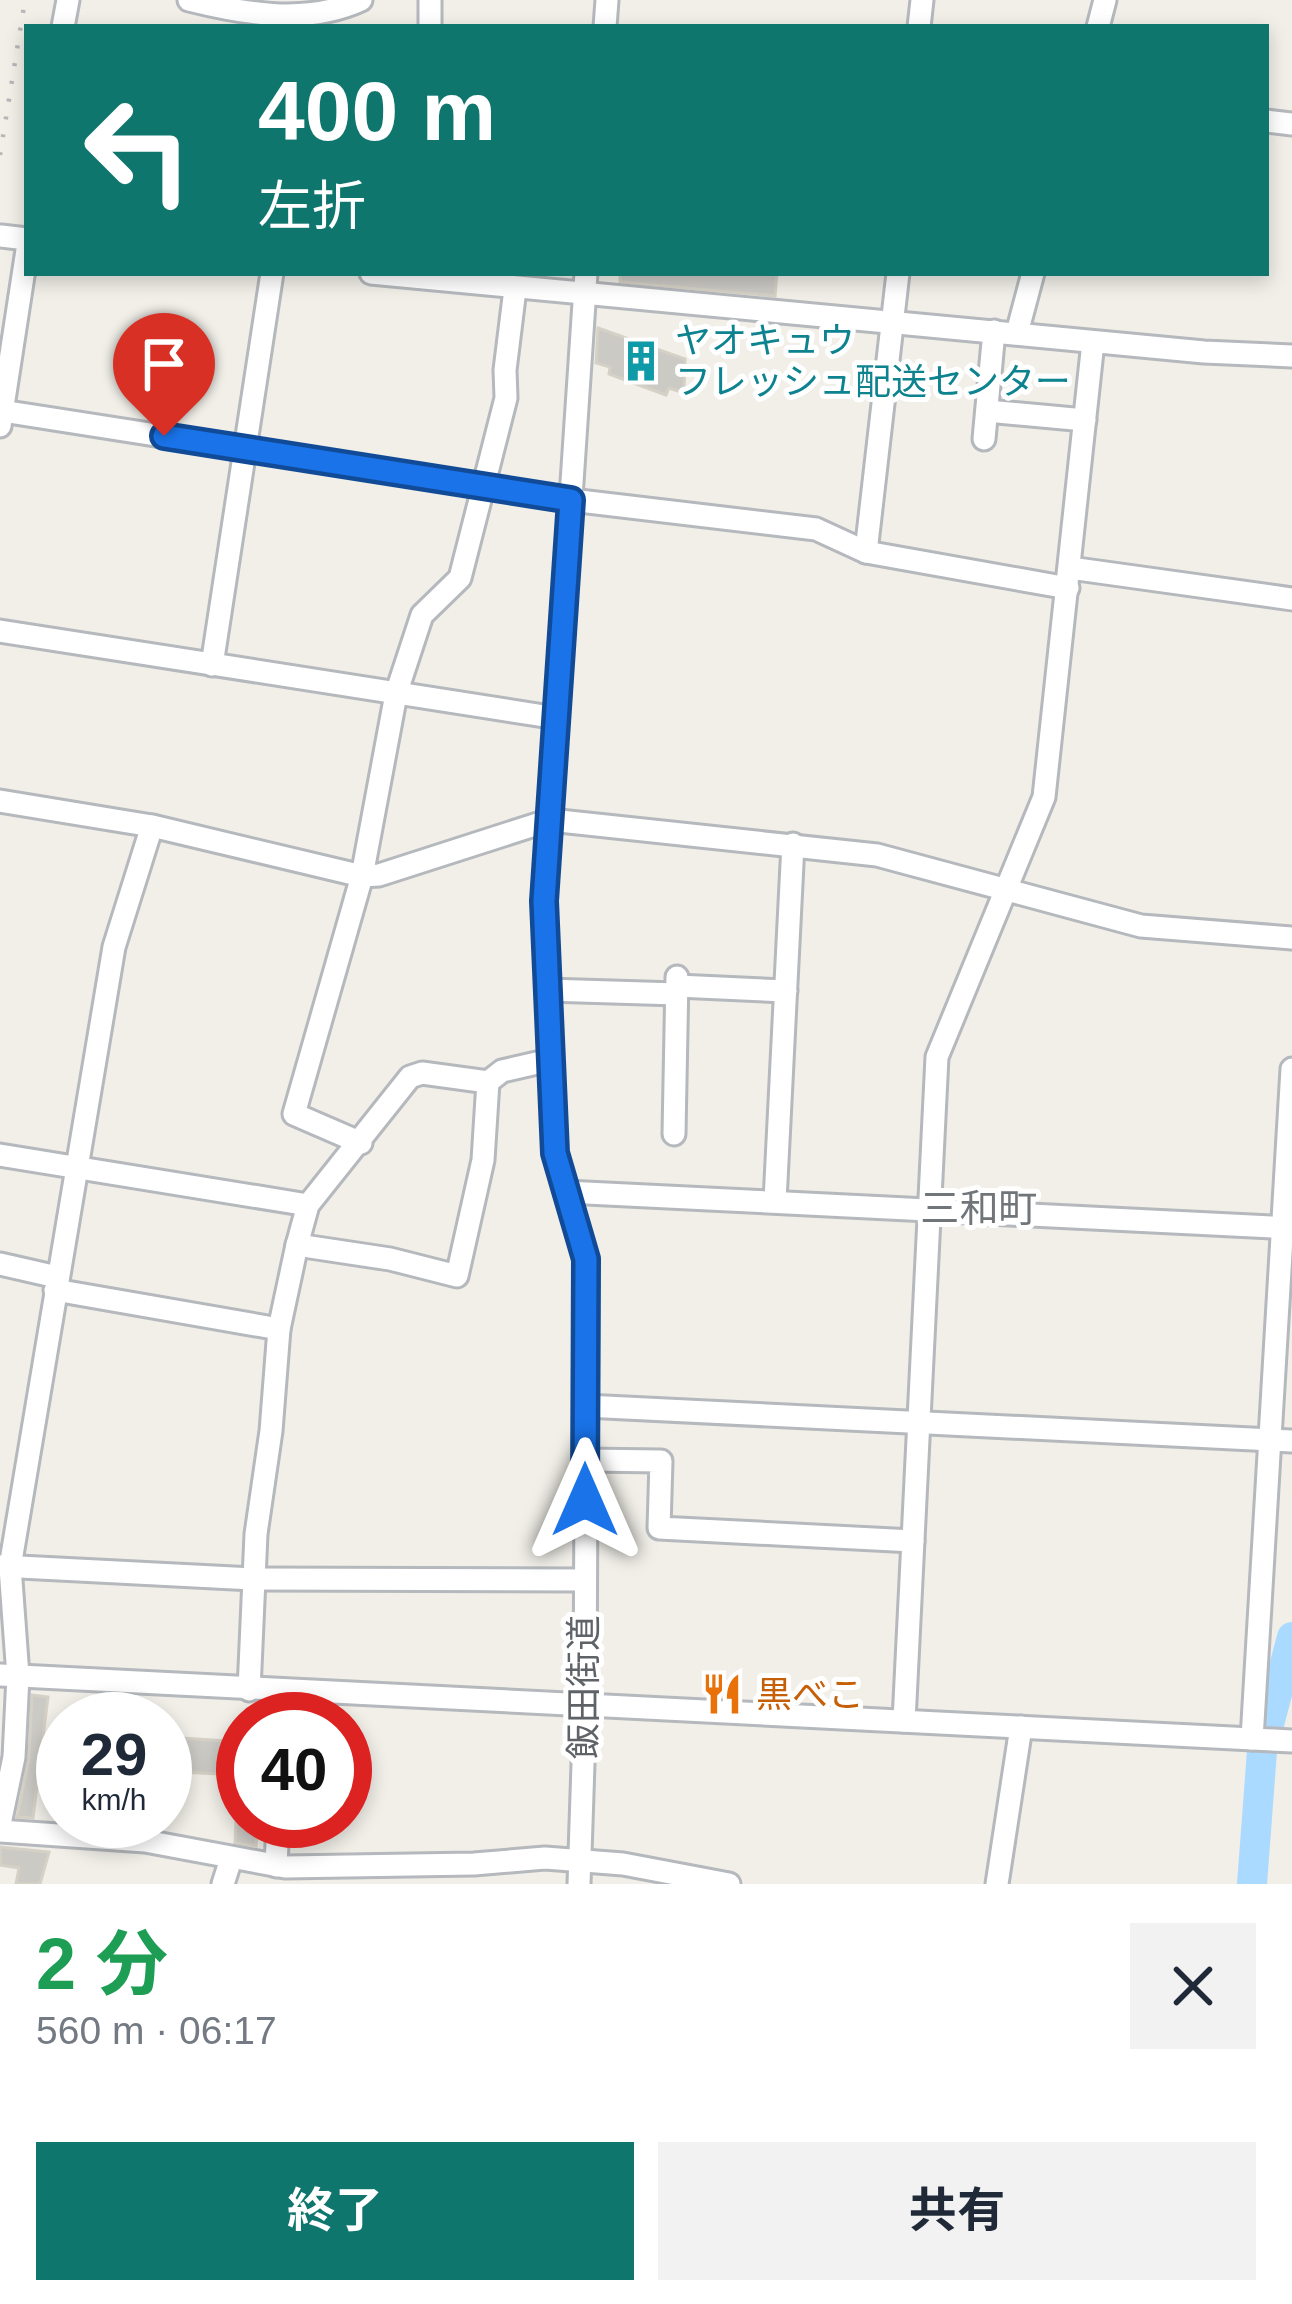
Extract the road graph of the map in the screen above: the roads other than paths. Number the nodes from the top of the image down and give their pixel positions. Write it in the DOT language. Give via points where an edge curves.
graph roads {
  1 [pos="189,0"];
  2 [pos="361,0"];
  3 [pos="317,22"];
  4 [pos="24,269"];
  5 [pos="272,276"];
  6 [pos="430,276"];
  7 [pos="898,276"];
  8 [pos="1032,276"];
  9 [pos="585,283"];
  10 [pos="515,289"];
  11 [pos="894,322"];
  12 [pos="994,331"];
  13 [pos="1017,333"];
  14 [pos="1093,342"];
  15 [pos="1292,356"];
  16 [pos="987,411"];
  17 [pos="1,418"];
  18 [pos="1085,420"];
  19 [pos="984,439"];
  20 [pos="245,448"];
  21 [pos="482,486"];
  22 [pos="571,500"];
  23 [pos="866,552"];
  24 [pos="1069,578"];
  25 [pos="1292,599"];
  26 [pos="0,631"];
  27 [pos="212,665"];
  28 [pos="396,694"];
  29 [pos="556,718"];
  30 [pos="0,801"];
  31 [pos="550,820"];
  32 [pos="152,826"];
  33 [pos="793,844"];
  34 [pos="362,876"];
  35 [pos="1009,890"];
  36 [pos="1292,938"];
  37 [pos="677,986"];
  38 [pos="548,990"];
  39 [pos="786,991"];
  40 [pos="550,1060"];
  41 [pos="1292,1069"];
  42 [pos="488,1082"];
  43 [pos="674,1134"];
  44 [pos="361,1142"];
  45 [pos="0,1155"];
  46 [pos="77,1167"];
  47 [pos="566,1192"];
  48 [pos="775,1201"];
  49 [pos="308,1205"];
  50 [pos="931,1209"];
  51 [pos="1288,1228"];
  52 [pos="297,1245"];
  53 [pos="0,1264"];
  54 [pos="56,1283"];
  55 [pos="279,1329"];
  56 [pos="1285,1342"];
  57 [pos="585,1406"];
  58 [pos="920,1421"];
  59 [pos="1282,1440"];
  60 [pos="585,1460"];
  61 [pos="914,1541"];
  62 [pos="5,1567"];
  63 [pos="253,1580"];
  64 [pos="584,1580"];
  65 [pos="9,1676"];
  66 [pos="249,1690"];
  67 [pos="286,1691"];
  68 [pos="585,1704"];
  69 [pos="904,1720"];
  70 [pos="1021,1727"];
  71 [pos="1252,1739"];
  72 [pos="1292,1741"];
  73 [pos="0,1828"];
  74 [pos="277,1848"];
  75 [pos="231,1859"];
  76 [pos="580,1861"];
  77 [pos="276,1866"];
  78 [pos="473,1874"];
  79 [pos="223,1884"];
  80 [pos="578,1884"];
  81 [pos="729,1884"];
  82 [pos="997,1884"];
  1 -- 3 [label="street"];
  2 -- 3 [label="street"];
  4 -- 17 [label="street"];
  5 -- 20 [label="street"];
  6 -- 10 [label="street"];
  7 -- 11 [label="street"];
  8 -- 13 [label="street"];
  9 -- 10 [label="street"];
  9 -- 11 [label="street"];
  9 -- 22 [label="street, 飯田街道"];
  10 -- 21 [label="street" via="506,398"];
  11 -- 12 [label="street"];
  11 -- 23 [label="street"];
  12 -- 13 [label="street"];
  12 -- 16 [label="street"];
  13 -- 14 [label="street"];
  14 -- 15 [label="street"];
  14 -- 18 [label="street"];
  16 -- 18 [label="street"];
  16 -- 19 [label="street"];
  17 -- 20 [label="street"];
  18 -- 24 [label="street"];
  20 -- 21 [label="street"];
  20 -- 27 [label="street"];
  21 -- 22 [label="street"];
  21 -- 28 [label="street" via="460,578 422,615"];
  22 -- 23 [label="street" via="816,529"];
  22 -- 29 [label="street, 飯田街道"];
  23 -- 24 [label="street"];
  24 -- 25 [label="street"];
  24 -- 35 [label="street" via="1045,797"];
  26 -- 27 [label="street"];
  27 -- 28 [label="street"];
  28 -- 29 [label="street"];
  28 -- 34 [label="street"];
  29 -- 31 [label="street, 飯田街道"];
  30 -- 32 [label="street"];
  31 -- 33 [label="street"];
  31 -- 34 [label="street"];
  31 -- 38 [label="street, 飯田街道"];
  32 -- 34 [label="street"];
  32 -- 46 [label="street" via="114,947"];
  33 -- 35 [label="street" via="877,855"];
  33 -- 39 [label="street"];
  34 -- 44 [label="street" via="294,1114"];
  35 -- 36 [label="street" via="1141,926"];
  35 -- 50 [label="street" via="937,1057"];
  37 -- 38 [label="street"];
  37 -- 39 [label="street"];
  37 -- 43 [label="street"];
  38 -- 40 [label="street, 飯田街道"];
  39 -- 48 [label="street"];
  40 -- 42 [label="street"];
  40 -- 47 [label="street, 飯田街道" via="555,1153"];
  41 -- 51 [label="street"];
  42 -- 44 [label="street" via="410,1077"];
  42 -- 52 [label="street" via="483,1160 457,1276"];
  44 -- 49 [label="street"];
  45 -- 46 [label="street"];
  46 -- 49 [label="street"];
  46 -- 54 [label="street"];
  47 -- 48 [label="street"];
  47 -- 57 [label="street, 飯田街道" via="586,1259"];
  48 -- 50 [label="street"];
  49 -- 52 [label="street"];
  50 -- 51 [label="street"];
  50 -- 58 [label="street"];
  51 -- 56 [label="street"];
  52 -- 55 [label="street"];
  53 -- 54 [label="street"];
  54 -- 55 [label="street"];
  54 -- 62 [label="street"];
  55 -- 63 [label="street"];
  56 -- 59 [label="street"];
  57 -- 58 [label="street"];
  57 -- 60 [label="street, 飯田街道"];
  58 -- 59 [label="street"];
  58 -- 61 [label="street"];
  59 -- 71 [label="street"];
  60 -- 61 [label="street" via="661,1461 658,1528"];
  60 -- 64 [label="street, 飯田街道"];
  61 -- 69 [label="street"];
  62 -- 63 [label="street"];
  62 -- 65 [label="street"];
  63 -- 64 [label="street"];
  63 -- 66 [label="street"];
  64 -- 68 [label="street, 飯田街道"];
  65 -- 66 [label="street"];
  65 -- 73 [label="street" via="14,1757"];
  66 -- 67 [label="street"];
  67 -- 68 [label="street"];
  68 -- 69 [label="street"];
  68 -- 76 [label="street, 飯田街道"];
  69 -- 70 [label="street"];
  70 -- 71 [label="street"];
  70 -- 82 [label="street"];
  71 -- 72 [label="street"];
  73 -- 75 [label="street" via="145,1841"];
  74 -- 77 [label="street"];
  75 -- 77 [label="street"];
  75 -- 79 [label="street"];
  76 -- 78 [label="street" via="544,1858"];
  76 -- 80 [label="street, 飯田街道"];
  76 -- 81 [label="street"];
  77 -- 78 [label="street"];
}
